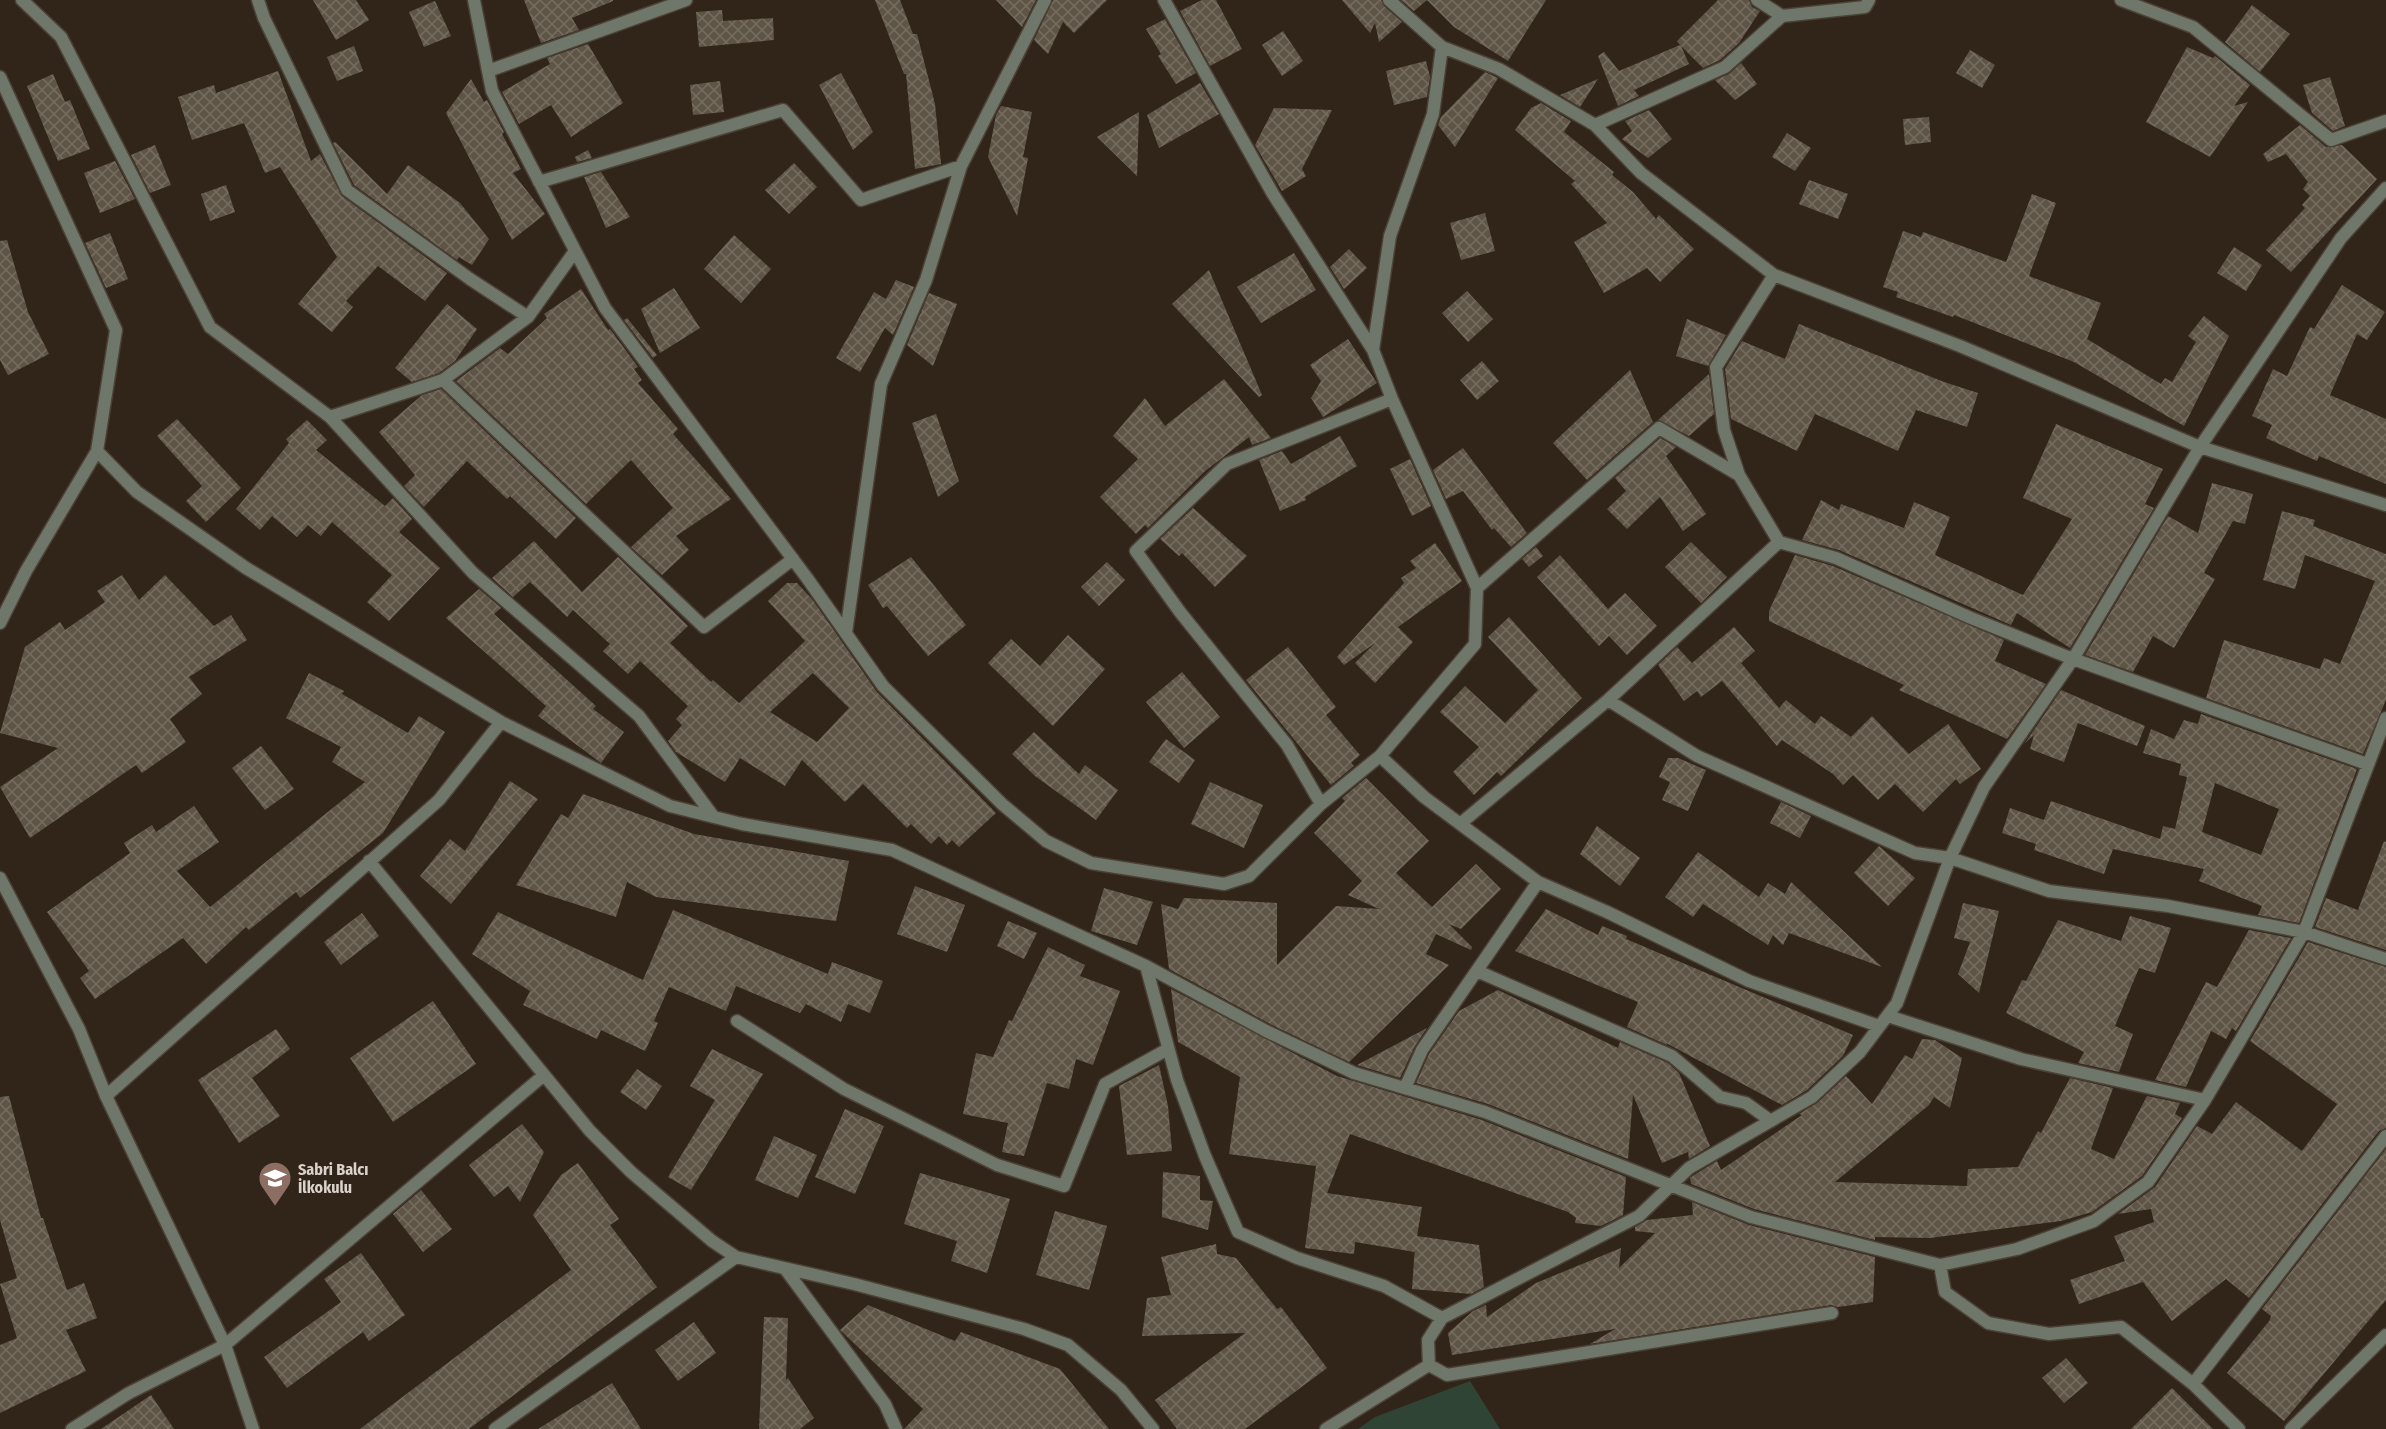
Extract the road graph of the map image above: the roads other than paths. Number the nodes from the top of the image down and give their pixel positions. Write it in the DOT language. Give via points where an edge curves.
graph roads {
  1 [pos="22,0"];
  2 [pos="258,0"];
  3 [pos="474,0"];
  4 [pos="686,0"];
  5 [pos="1045,0"];
  6 [pos="1164,0"];
  7 [pos="1389,0"];
  8 [pos="1757,0"];
  9 [pos="1869,0"];
  10 [pos="2121,0"];
  11 [pos="1782,16"];
  12 [pos="1442,47"];
  13 [pos="489,71"];
  14 [pos="0,77"];
  15 [pos="2386,121"];
  16 [pos="1595,125"];
  17 [pos="961,166"];
  18 [pos="538,182"];
  19 [pos="2386,188"];
  20 [pos="575,251"];
  21 [pos="1774,275"];
  22 [pos="528,317"];
  23 [pos="1373,350"];
  24 [pos="443,380"];
  25 [pos="1392,399"];
  26 [pos="330,417"];
  27 [pos="2200,447"];
  28 [pos="98,451"];
  29 [pos="1739,475"];
  30 [pos="2386,505"];
  31 [pos="1779,542"];
  32 [pos="793,559"];
  33 [pos="1477,588"];
  34 [pos="0,623"];
  35 [pos="846,633"];
  36 [pos="2073,659"];
  37 [pos="1608,700"];
  38 [pos="2386,718"];
  39 [pos="501,722"];
  40 [pos="1380,756"];
  41 [pos="2367,764"];
  42 [pos="1321,804"];
  43 [pos="713,816"];
  44 [pos="1460,824"];
  45 [pos="1950,858"];
  46 [pos="369,861"];
  47 [pos="0,878"];
  48 [pos="1538,882"];
  49 [pos="2304,932"];
  50 [pos="2386,959"];
  51 [pos="1146,966"];
  52 [pos="1477,971"];
  53 [pos="1888,1016"];
  54 [pos="737,1021"];
  55 [pos="1879,1026"];
  56 [pos="1168,1049"];
  57 [pos="544,1075"];
  58 [pos="1405,1088"];
  59 [pos="106,1096"];
  60 [pos="2205,1100"];
  61 [pos="1771,1121"];
  62 [pos="2386,1136"];
  63 [pos="1672,1184"];
  64 [pos="736,1257"];
  65 [pos="1940,1265"];
  66 [pos="786,1269"];
  67 [pos="1832,1313"];
  68 [pos="1442,1318"];
  69 [pos="2386,1335"];
  70 [pos="225,1345"];
  71 [pos="1429,1365"];
  72 [pos="2193,1384"];
  73 [pos="72,1429"];
  74 [pos="254,1429"];
  75 [pos="495,1429"];
  76 [pos="896,1429"];
  77 [pos="1153,1429"];
  78 [pos="1326,1429"];
  79 [pos="2239,1429"];
  80 [pos="2291,1429"];
  1 -- 26 [label="street" via="61,36 210,327"];
  2 -- 22 [label="street" via="347,190"];
  3 -- 13 [label="street"];
  4 -- 13 [label="street"];
  5 -- 17 [label="street"];
  6 -- 23 [label="street" via="1273,194"];
  7 -- 12 [label="street"];
  8 -- 11 [label="street"];
  9 -- 11 [label="street" via="1865,8"];
  10 -- 15 [label="street" via="2193,27 2331,140"];
  11 -- 16 [label="street" via="1725,67"];
  12 -- 16 [label="street" via="1499,69"];
  12 -- 23 [label="street" via="1433,114 1390,236"];
  13 -- 18 [label="street" via="492,90"];
  14 -- 28 [label="street" via="116,330"];
  16 -- 21 [label="street" via="1641,173"];
  17 -- 18 [label="street" via="861,200 783,110"];
  17 -- 35 [label="street" via="926,280 881,384"];
  18 -- 20 [label="street"];
  19 -- 27 [label="street" via="2341,238"];
  20 -- 22 [label="street"];
  20 -- 32 [label="street" via="605,308"];
  21 -- 27 [label="street" via="1960,346"];
  21 -- 29 [label="street" via="1716,367 1724,430"];
  22 -- 24 [label="street"];
  23 -- 25 [label="street"];
  24 -- 26 [label="street"];
  24 -- 32 [label="street" via="704,627"];
  25 -- 33 [label="street"];
  25 -- 42 [label="street" via="1227,464 1136,551 1287,745"];
  26 -- 43 [label="street" via="473,573 639,716"];
  27 -- 30 [label="street"];
  27 -- 36 [label="street"];
  28 -- 34 [label="street" via="26,571"];
  28 -- 39 [label="street" via="136,492 246,568"];
  29 -- 31 [label="street"];
  29 -- 33 [label="street" via="1659,428"];
  31 -- 36 [label="street" via="1836,558"];
  31 -- 37 [label="street"];
  32 -- 35 [label="street"];
  33 -- 40 [label="street" via="1475,644"];
  35 -- 42 [label="street" via="883,686 1002,804 1046,841 1090,863 1224,884 1249,876"];
  36 -- 41 [label="street"];
  36 -- 45 [label="street" via="1984,787"];
  37 -- 44 [label="street"];
  37 -- 45 [label="street" via="1697,756 1916,853"];
  38 -- 41 [label="street"];
  39 -- 43 [label="street" via="670,806"];
  39 -- 46 [label="street" via="439,800"];
  40 -- 42 [label="street"];
  40 -- 44 [label="street"];
  41 -- 49 [label="street"];
  43 -- 51 [label="street" via="892,850"];
  44 -- 48 [label="street"];
  45 -- 49 [label="street" via="2049,891 2169,906"];
  45 -- 53 [label="street" via="1897,1003"];
  46 -- 57 [label="street"];
  46 -- 59 [label="street"];
  47 -- 59 [label="street" via="79,1029"];
  48 -- 52 [label="street"];
  48 -- 55 [label="street" via="1749,981"];
  49 -- 50 [label="street"];
  49 -- 60 [label="street"];
  51 -- 56 [label="street"];
  51 -- 58 [label="street" via="1354,1073"];
  52 -- 58 [label="street" via="1422,1050"];
  52 -- 61 [label="street" via="1672,1056 1720,1097 1746,1103"];
  53 -- 55 [label="street"];
  53 -- 60 [label="street" via="2021,1059"];
  54 -- 56 [label="street" via="844,1089 997,1165 1064,1186 1105,1084"];
  55 -- 61 [label="street" via="1860,1052 1812,1097"];
  56 -- 68 [label="street" via="1205,1156 1238,1232 1297,1258 1384,1286"];
  57 -- 64 [label="street" via="590,1131 631,1172"];
  57 -- 70 [label="street"];
  58 -- 63 [label="street" via="1485,1112"];
  59 -- 70 [label="street"];
  60 -- 65 [label="street" via="2148,1182 2094,1221 2017,1249"];
  61 -- 63 [label="street" via="1689,1168"];
  62 -- 72 [label="street"];
  63 -- 65 [label="street" via="1751,1217"];
  63 -- 68 [label="street" via="1639,1216"];
  64 -- 66 [label="street"];
  64 -- 75 [label="street"];
  65 -- 72 [label="street" via="1945,1292 1988,1323 2049,1334 2121,1327"];
  66 -- 76 [label="street" via="885,1404"];
  66 -- 77 [label="street" via="1024,1329 1068,1345 1121,1390"];
  67 -- 71 [label="street" via="1447,1375"];
  68 -- 71 [label="street" via="1428,1340"];
  69 -- 80 [label="street"];
  70 -- 73 [label="street" via="129,1393"];
  70 -- 74 [label="street"];
  71 -- 78 [label="street"];
  72 -- 79 [label="street"];
}
